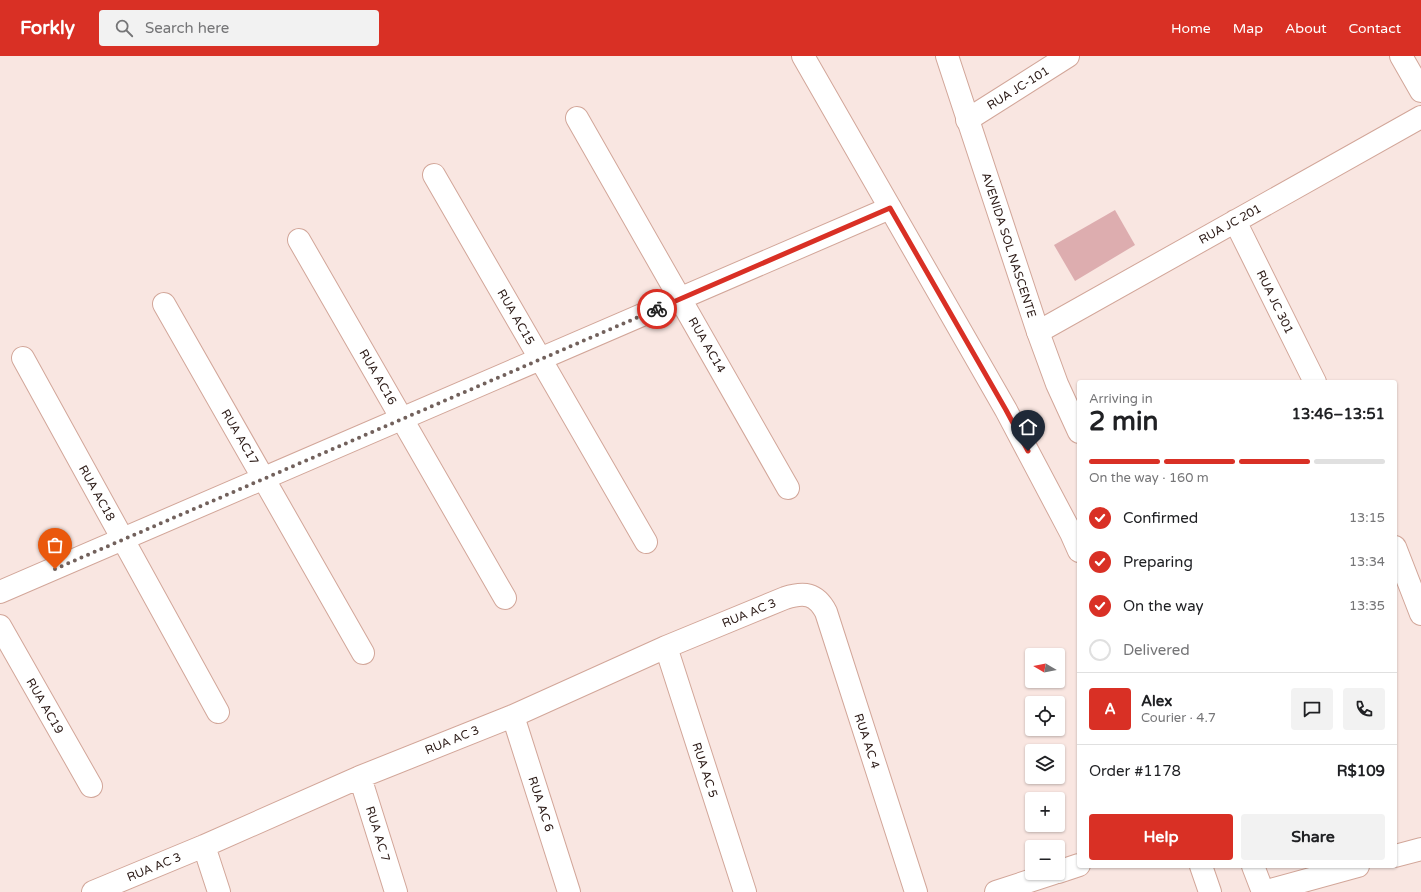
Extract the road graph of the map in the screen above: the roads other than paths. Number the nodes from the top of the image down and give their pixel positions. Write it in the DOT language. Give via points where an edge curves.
graph roads {
  1 [pos="803,56"];
  2 [pos="947,56"];
  3 [pos="1068,56"];
  4 [pos="1401,56"];
  5 [pos="1421,90"];
  6 [pos="1421,117"];
  7 [pos="578,118"];
  8 [pos="967,120"];
  9 [pos="434,175"];
  10 [pos="890,208"];
  11 [pos="1235,221"];
  12 [pos="299,240"];
  13 [pos="680,299"];
  14 [pos="164,304"];
  15 [pos="1038,332"];
  16 [pos="23,358"];
  17 [pos="540,359"];
  18 [pos="1314,380"];
  19 [pos="402,419"];
  20 [pos="1077,428"];
  21 [pos="264,479"];
  22 [pos="788,488"];
  23 [pos="123,539"];
  24 [pos="646,542"];
  25 [pos="1077,546"];
  26 [pos="1397,552"];
  27 [pos="0,592"];
  28 [pos="811,596"];
  29 [pos="505,598"];
  30 [pos="1421,614"];
  31 [pos="0,626"];
  32 [pos="666,647"];
  33 [pos="363,653"];
  34 [pos="218,712"];
  35 [pos="513,716"];
  36 [pos="360,777"];
  37 [pos="91,786"];
  38 [pos="204,846"];
  39 [pos="1421,849"];
  40 [pos="1397,855"];
  41 [pos="1077,866"];
  42 [pos="1202,868"];
  43 [pos="1254,868"];
  44 [pos="1351,868"];
  45 [pos="1065,870"];
  46 [pos="1033,880"];
  47 [pos="93,892"];
  48 [pos="219,892"];
  49 [pos="396,892"];
  50 [pos="570,892"];
  51 [pos="745,892"];
  52 [pos="916,892"];
  53 [pos="996,892"];
  54 [pos="1210,892"];
  55 [pos="1263,892"];
  1 -- 10 [label="street"];
  2 -- 8 [label="street, AVENIDA SOL NASCENTE"];
  3 -- 8 [label="street, RUA JC-101"];
  4 -- 5 [label="street"];
  6 -- 11 [label="street, RUA JC 201"];
  7 -- 13 [label="street, RUA AC14"];
  8 -- 15 [label="street, AVENIDA SOL NASCENTE"];
  9 -- 17 [label="street, RUA AC15"];
  10 -- 13 [label="street"];
  10 -- 25 [label="street" via="1006,410"];
  11 -- 15 [label="street, RUA JC 201"];
  11 -- 18 [label="street, RUA JC 301"];
  12 -- 19 [label="street, RUA AC16"];
  13 -- 17 [label="street"];
  13 -- 22 [label="street, RUA AC14"];
  14 -- 21 [label="street, RUA AC17"];
  15 -- 20 [label="street, AVENIDA SOL NASCENTE" via="1057,384"];
  16 -- 23 [label="street, RUA AC18"];
  17 -- 19 [label="street"];
  17 -- 24 [label="street, RUA AC15"];
  19 -- 21 [label="street"];
  19 -- 29 [label="street, RUA AC16"];
  21 -- 23 [label="street"];
  21 -- 33 [label="street, RUA AC17"];
  23 -- 27 [label="street"];
  23 -- 34 [label="street, RUA AC18"];
  26 -- 30 [label="street"];
  28 -- 32 [label="street, RUA AC 3" via="798,594 785,598"];
  28 -- 52 [label="street, RUA AC 4" via="821,602 826,612"];
  31 -- 37 [label="street, RUA AC19"];
  32 -- 35 [label="street, RUA AC 3"];
  32 -- 51 [label="street, RUA AC 5"];
  35 -- 36 [label="street, RUA AC 3"];
  35 -- 50 [label="street, RUA AC 6"];
  36 -- 38 [label="street, RUA AC 3"];
  36 -- 49 [label="street, RUA AC 7"];
  38 -- 47 [label="street, RUA AC 3"];
  38 -- 48 [label="street"];
  39 -- 40 [label="street"];
  41 -- 45 [label="street"];
  42 -- 54 [label="street"];
  43 -- 55 [label="street"];
  44 -- 55 [label="street"];
  46 -- 53 [label="street"];
}
